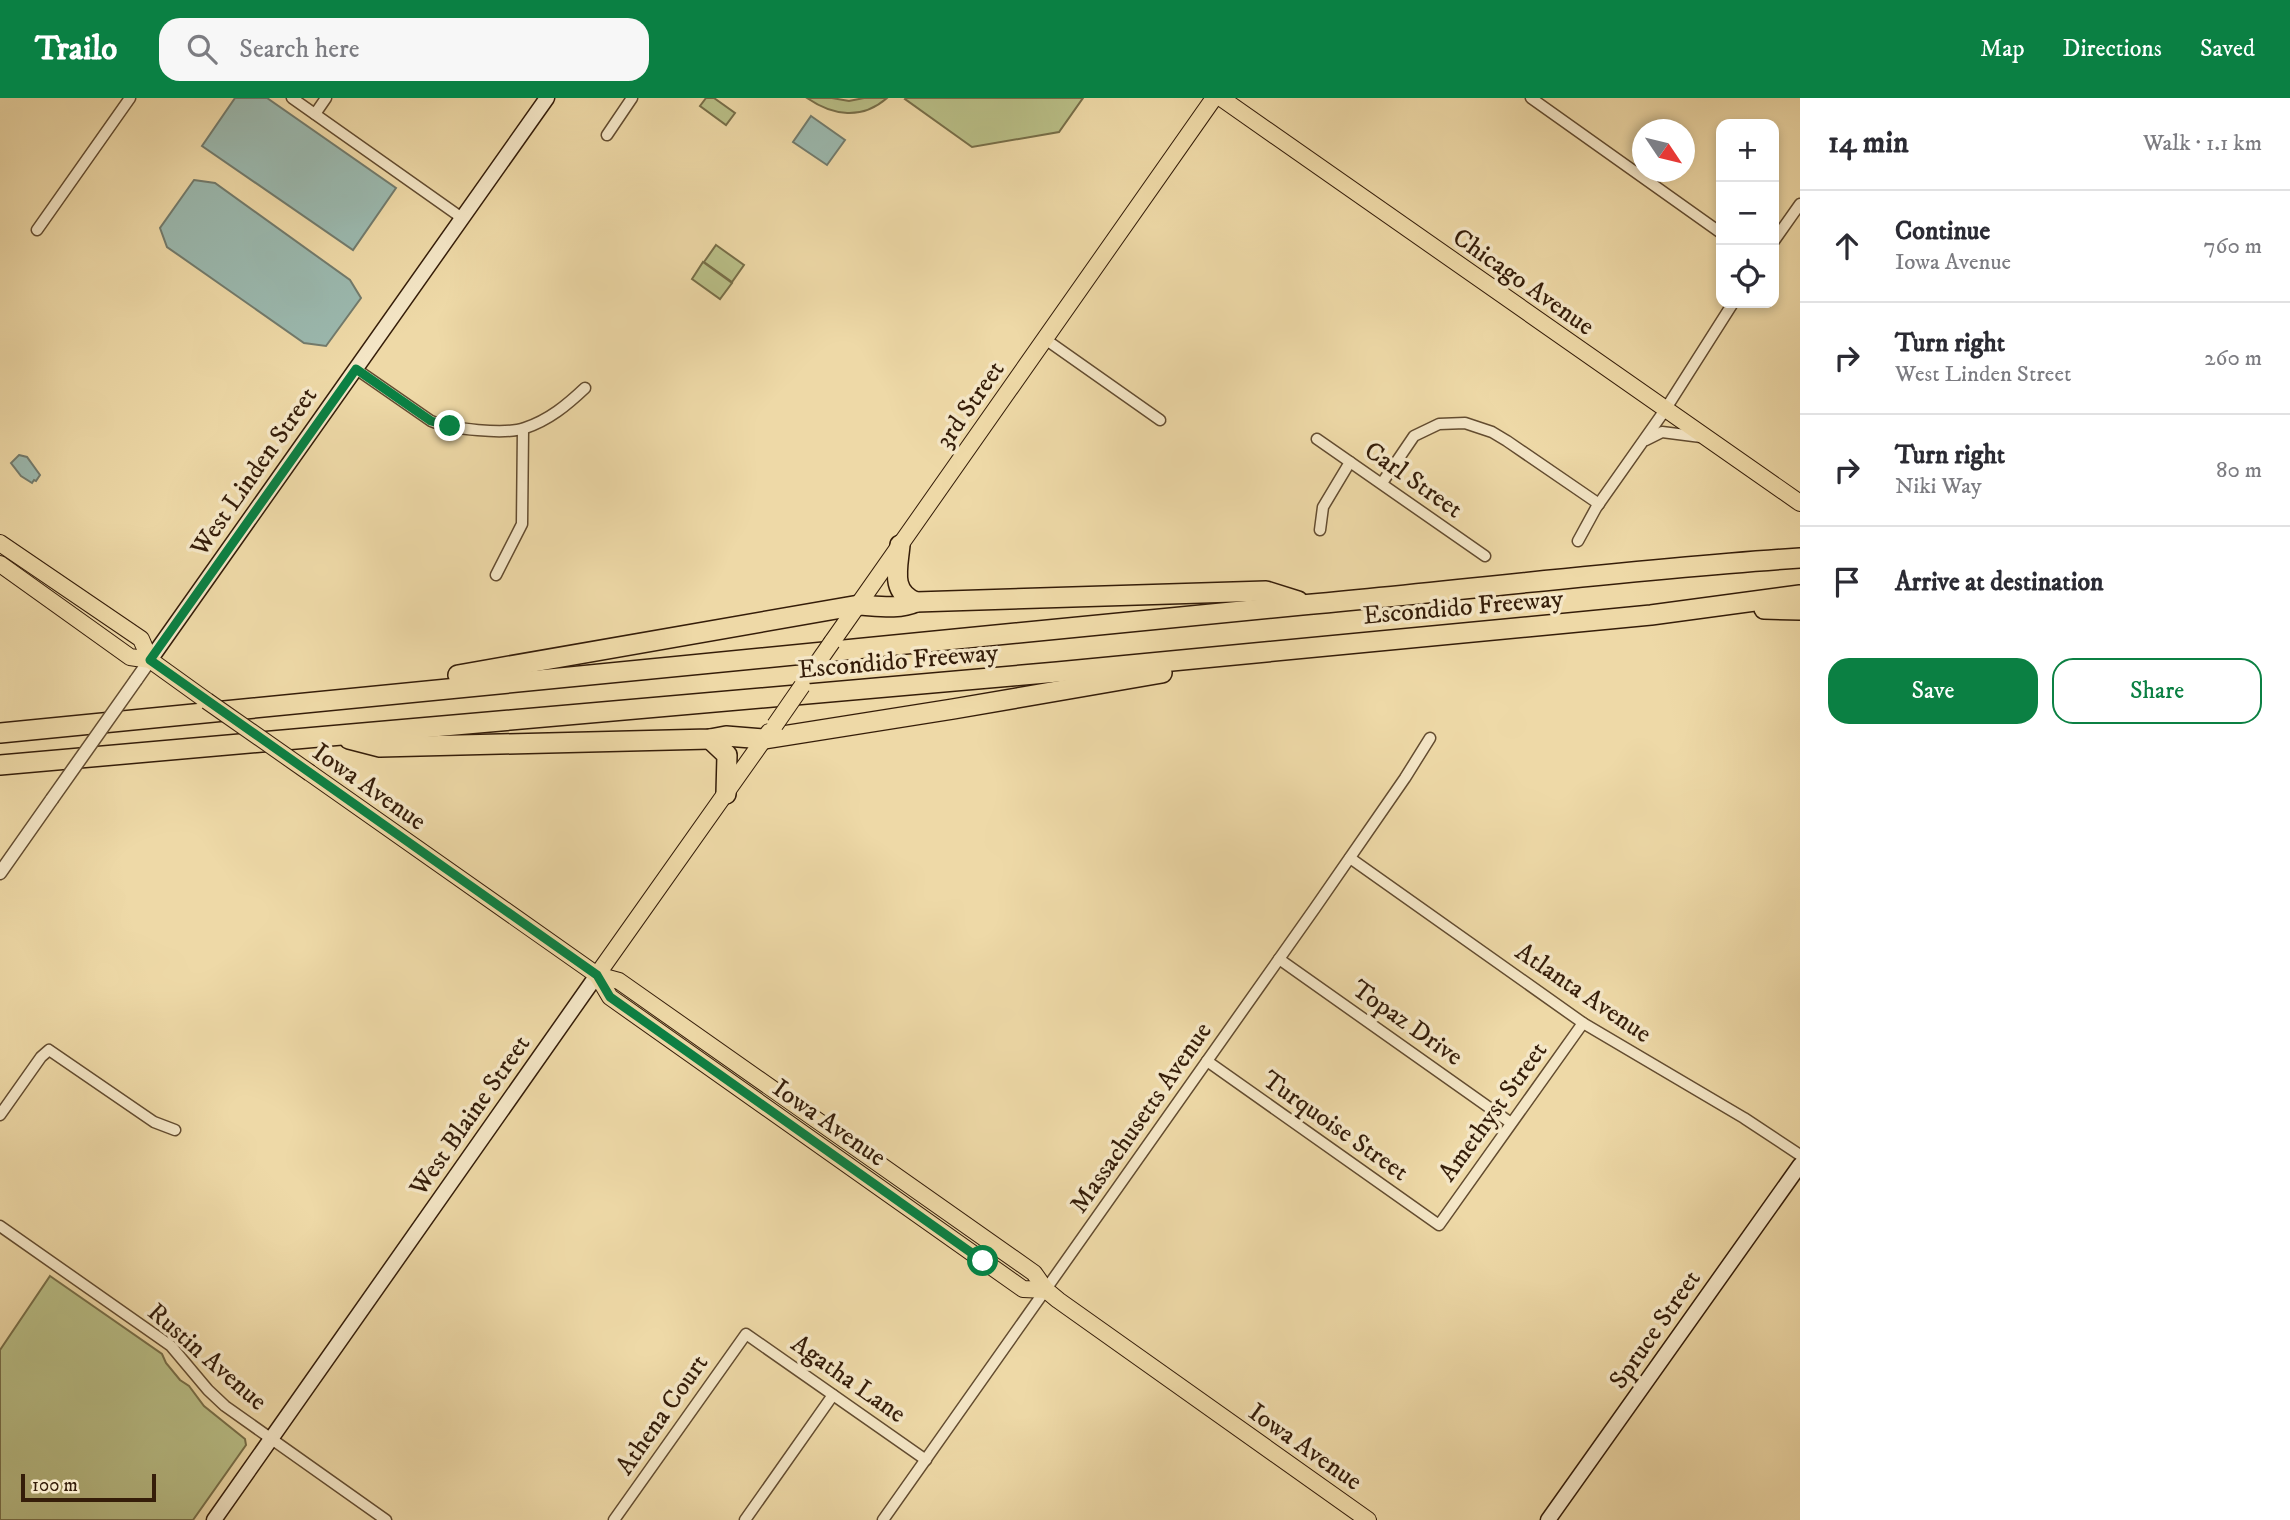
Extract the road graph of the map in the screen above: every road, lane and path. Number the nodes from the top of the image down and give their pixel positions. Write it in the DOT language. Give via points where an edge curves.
graph roads {
  1 [pos="130,98"];
  2 [pos="292,98"];
  3 [pos="326,98"];
  4 [pos="547,98"];
  5 [pos="632,98"];
  6 [pos="1214,98"];
  7 [pos="1221,98"];
  8 [pos="1531,98"];
  9 [pos="315,114"];
  10 [pos="607,135"];
  11 [pos="1800,204"];
  12 [pos="462,218"];
  13 [pos="1716,229"];
  14 [pos="37,230"];
  15 [pos="1779,234"];
  16 [pos="1730,308"];
  17 [pos="1045,339"];
  18 [pos="356,369"];
  19 [pos="585,388"];
  20 [pos="1665,410"];
  21 [pos="1160,419"];
  22 [pos="523,429"];
  23 [pos="1706,438"];
  24 [pos="1317,439"];
  25 [pos="1643,441"];
  26 [pos="1350,462"];
  27 [pos="1382,483"];
  28 [pos="1800,503"];
  29 [pos="1599,504"];
  30 [pos="1320,530"];
  31 [pos="1578,541"];
  32 [pos="0,543"];
  33 [pos="900,545"];
  34 [pos="1800,546"];
  35 [pos="1485,556"];
  36 [pos="1800,558"];
  37 [pos="0,564"];
  38 [pos="1704,565"];
  39 [pos="496,575"];
  40 [pos="1800,595"];
  41 [pos="916,602"];
  42 [pos="1309,605"];
  43 [pos="1707,607"];
  44 [pos="855,611"];
  45 [pos="1800,611"];
  46 [pos="1318,646"];
  47 [pos="150,660"];
  48 [pos="332,699"];
  49 [pos="770,732"];
  50 [pos="0,733"];
  51 [pos="331,735"];
  52 [pos="1430,738"];
  53 [pos="710,739"];
  54 [pos="0,765"];
  55 [pos="726,793"];
  56 [pos="1350,858"];
  57 [pos="0,873"];
  58 [pos="1279,959"];
  59 [pos="597,975"];
  60 [pos="1583,1023"];
  61 [pos="1206,1061"];
  62 [pos="0,1115"];
  63 [pos="1511,1123"];
  64 [pos="175,1129"];
  65 [pos="1800,1155"];
  66 [pos="1800,1166"];
  67 [pos="0,1226"];
  68 [pos="1439,1226"];
  69 [pos="1046,1290"];
  70 [pos="746,1334"];
  71 [pos="833,1395"];
  72 [pos="271,1439"];
  73 [pos="926,1460"];
  74 [pos="214,1520"];
  75 [pos="386,1520"];
  76 [pos="614,1520"];
  77 [pos="745,1520"];
  78 [pos="883,1520"];
  79 [pos="1368,1520"];
  80 [pos="1548,1520"];
  1 -- 14 [label="street"];
  2 -- 9 [label="street"];
  3 -- 9 [label="street"];
  4 -- 12 [label="main road, West Linden Street"];
  5 -- 10 [label="street"];
  6 -- 17 [label="main road, 3rd Street"];
  7 -- 20 [label="main road, Chicago Avenue"];
  8 -- 13 [label="street"];
  9 -- 12 [label="street"];
  11 -- 15 [label="street"];
  12 -- 18 [label="main road, West Linden Street"];
  16 -- 20 [label="street"];
  17 -- 21 [label="street"];
  17 -- 33 [label="main road, 3rd Street"];
  18 -- 22 [label="street" via="441,425"];
  18 -- 47 [label="main road, West Linden Street"];
  19 -- 22 [label="street" via="564,409"];
  20 -- 23 [label="main road, Chicago Avenue"];
  20 -- 25 [label="street"];
  22 -- 39 [label="street" via="522,524"];
  23 -- 25 [label="street" via="1662,432"];
  23 -- 28 [label="main road, Chicago Avenue"];
  24 -- 26 [label="street, Carl Street"];
  25 -- 29 [label="street"];
  26 -- 27 [label="street, Carl Street"];
  26 -- 30 [label="street" via="1322,507"];
  27 -- 29 [label="street" via="1414,436 1439,424 1465,423 1507,441"];
  27 -- 35 [label="street, Carl Street"];
  29 -- 31 [label="street"];
  32 -- 47 [label="main road, Iowa Avenue" via="141,639"];
  33 -- 41 [label="highway" via="899,586 907,599"];
  33 -- 44 [label="main road, 3rd Street"];
  34 -- 38 [label="highway"];
  36 -- 38 [label="highway"];
  37 -- 47 [label="main road, Iowa Avenue" via="130,657"];
  38 -- 42 [label="highway, Escondido Freeway"];
  40 -- 43 [label="highway, Escondido Freeway"];
  41 -- 42 [label="highway" via="1266,592"];
  41 -- 44 [label="highway"];
  42 -- 48 [label="highway, Escondido Freeway"];
  43 -- 45 [label="highway"];
  43 -- 46 [label="highway, Escondido Freeway"];
  44 -- 48 [label="highway" via="561,656"];
  44 -- 49 [label="main road, 3rd Street, bridge"];
  46 -- 49 [label="highway" via="956,709"];
  46 -- 51 [label="highway, Escondido Freeway"];
  47 -- 57 [label="street, West Linden Street, bridge"];
  47 -- 59 [label="main road, Iowa Avenue, bridge"];
  48 -- 50 [label="highway, Escondido Freeway"];
  49 -- 53 [label="highway"];
  49 -- 55 [label="main road, West Blaine Street"];
  51 -- 53 [label="highway" via="380,747"];
  51 -- 54 [label="highway, Escondido Freeway"];
  52 -- 56 [label="street, Massachusetts Avenue"];
  53 -- 55 [label="highway" via="727,755"];
  55 -- 59 [label="main road, West Blaine Street"];
  56 -- 58 [label="street, Massachusetts Avenue"];
  56 -- 60 [label="street, Atlanta Avenue"];
  58 -- 61 [label="street, Massachusetts Avenue"];
  58 -- 63 [label="street, Topaz Drive"];
  59 -- 69 [label="main road, Iowa Avenue" via="619,981 1034,1273"];
  59 -- 72 [label="main road, West Blaine Street"];
  60 -- 63 [label="street, Amethyst Street"];
  60 -- 65 [label="street, Atlanta Avenue"];
  61 -- 68 [label="street, Turquoise Street"];
  61 -- 69 [label="street, Massachusetts Avenue"];
  62 -- 64 [label="street" via="49,1051 155,1122"];
  63 -- 68 [label="street, Amethyst Street"];
  66 -- 80 [label="main road, Spruce Street"];
  67 -- 72 [label="street, Rustin Avenue" via="171,1346 215,1397"];
  69 -- 73 [label="street, Massachusetts Avenue"];
  69 -- 79 [label="main road, Iowa Avenue"];
  70 -- 71 [label="street, Agatha Lane"];
  70 -- 76 [label="street, Athena Court"];
  71 -- 73 [label="street, Agatha Lane"];
  71 -- 77 [label="street"];
  72 -- 74 [label="main road, West Blaine Street"];
  72 -- 75 [label="street, Rustin Avenue"];
  73 -- 78 [label="street, Massachusetts Avenue"];
}
